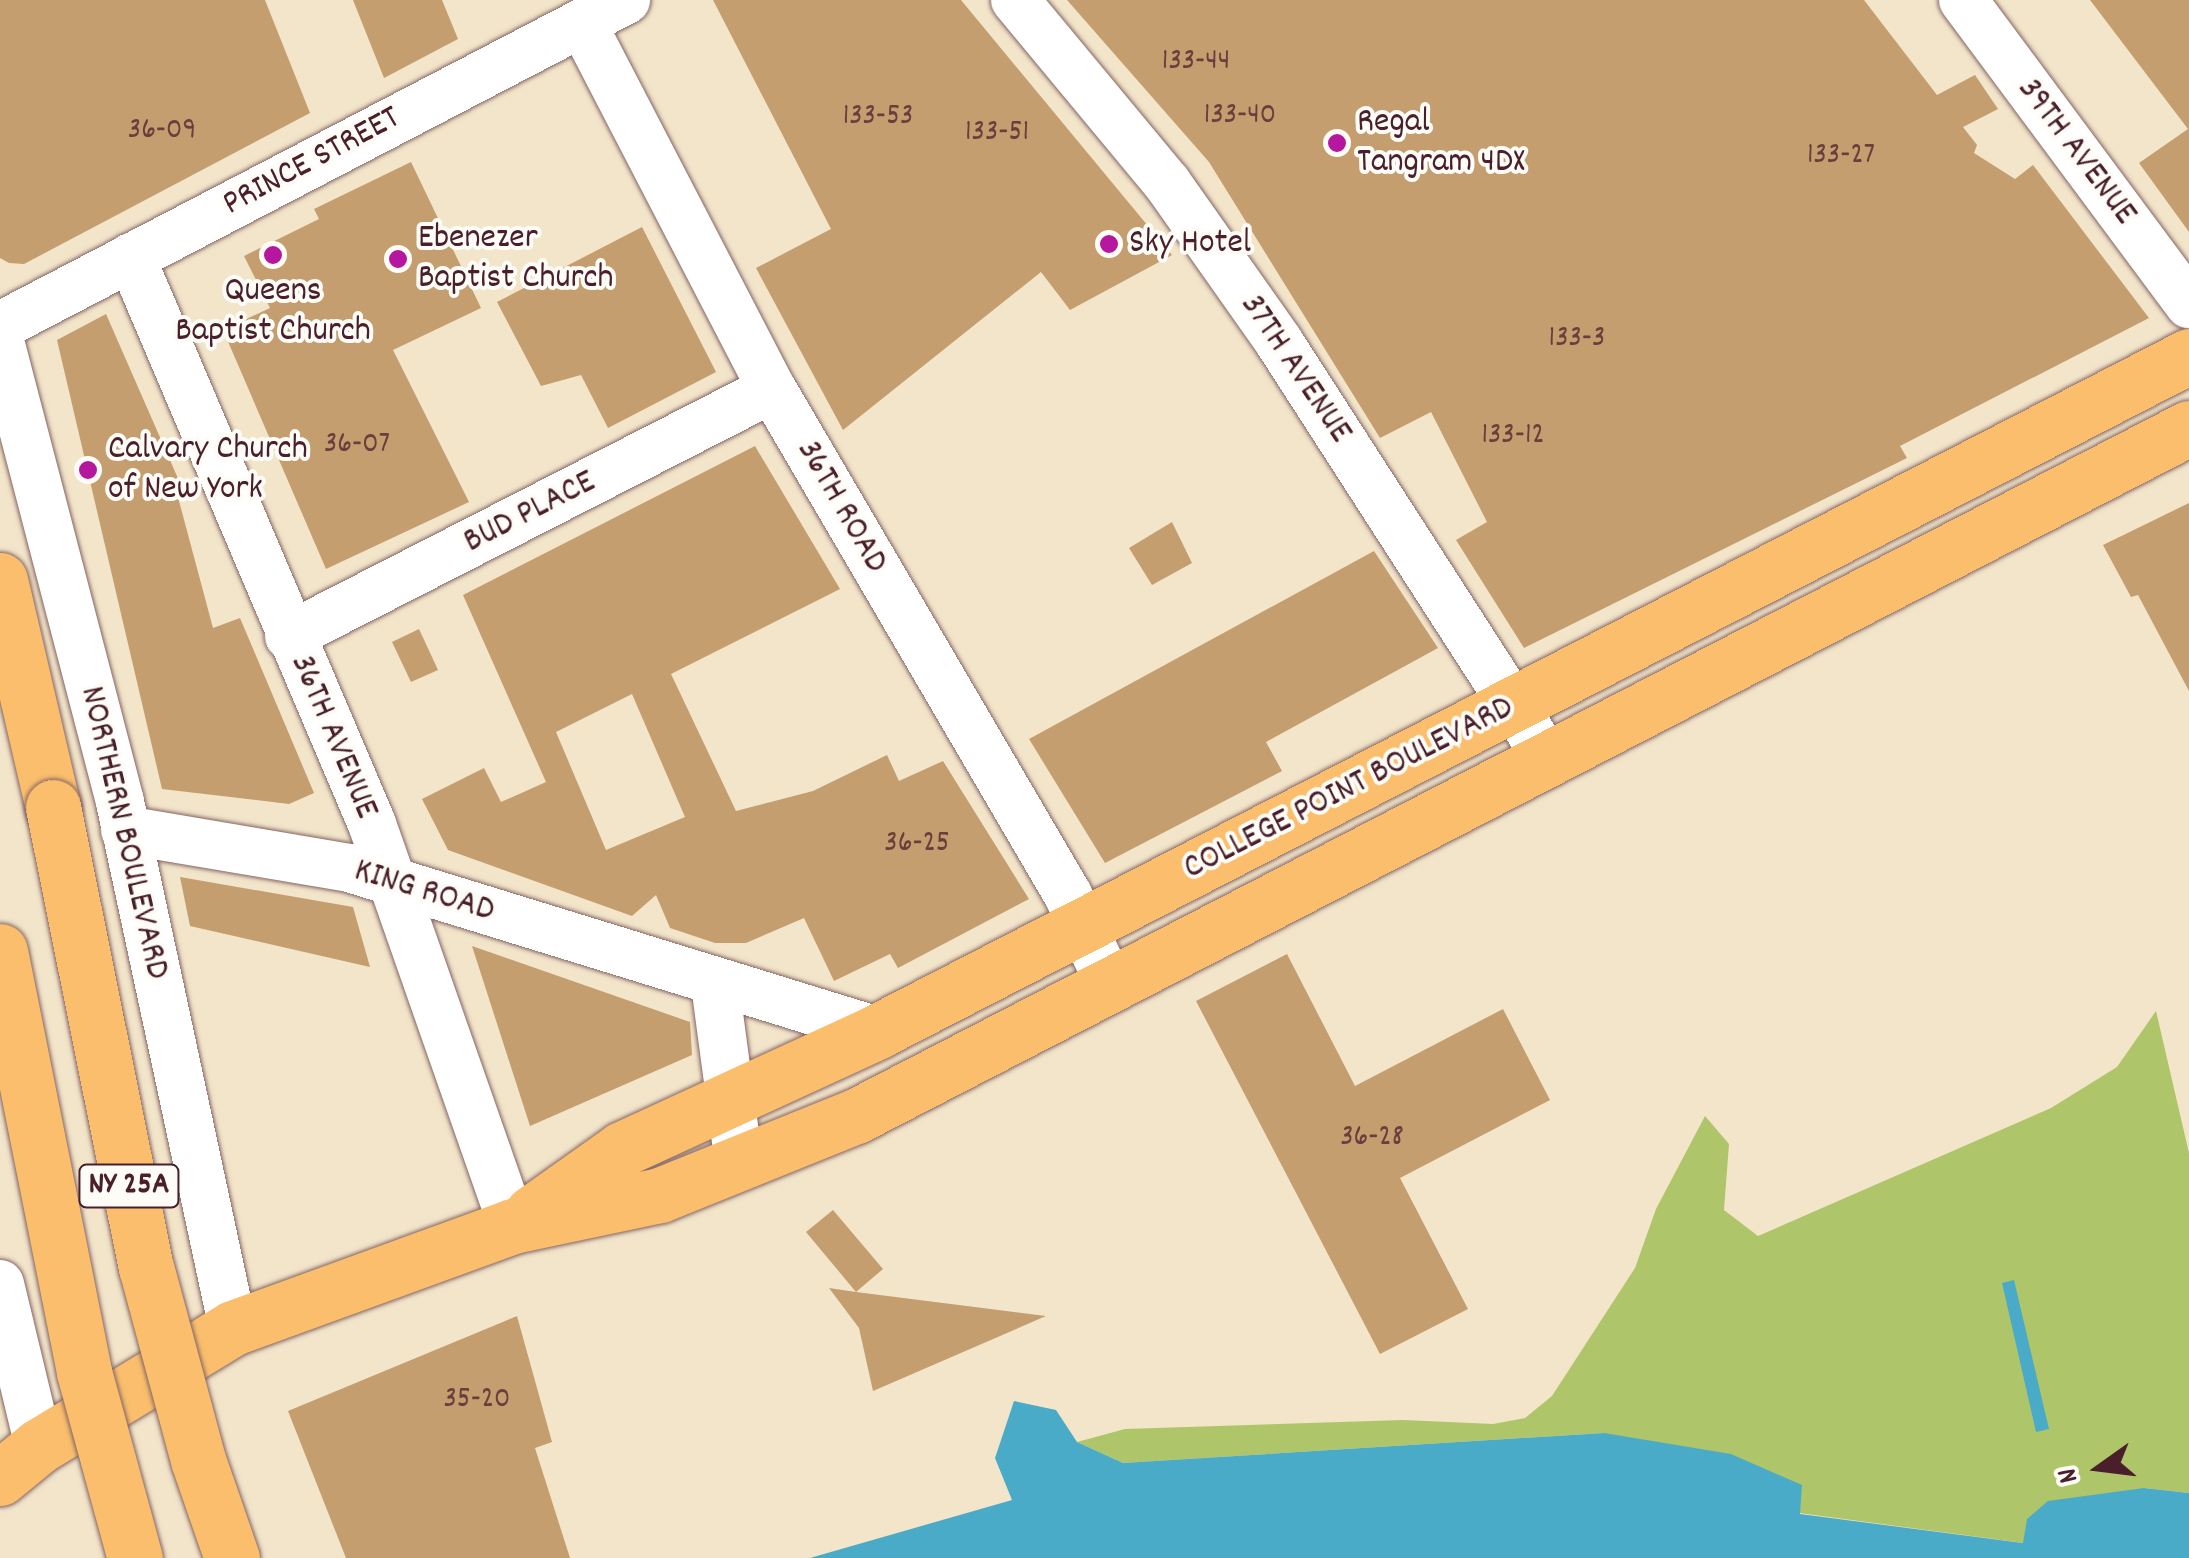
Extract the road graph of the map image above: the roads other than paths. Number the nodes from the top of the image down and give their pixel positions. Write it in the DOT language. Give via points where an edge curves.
graph roads {
  1 [pos="626,0"];
  2 [pos="1015,0"];
  3 [pos="1963,0"];
  4 [pos="582,23"];
  5 [pos="130,257"];
  6 [pos="2189,304"];
  7 [pos="0,326"];
  8 [pos="0,342"];
  9 [pos="2189,356"];
  10 [pos="772,389"];
  11 [pos="2189,428"];
  12 [pos="0,580"];
  13 [pos="289,636"];
  14 [pos="1515,703"];
  15 [pos="1546,758"];
  16 [pos="125,830"];
  17 [pos="389,880"];
  18 [pos="1082,926"];
  19 [pos="0,951"];
  20 [pos="715,984"];
  21 [pos="1110,985"];
  22 [pos="878,1031"];
  23 [pos="731,1100"];
  24 [pos="739,1164"];
  25 [pos="513,1226"];
  26 [pos="0,1284"];
  27 [pos="233,1328"];
  28 [pos="20,1462"];
  29 [pos="134,1558"];
  30 [pos="232,1558"];
  1 -- 4 [label="street, PRINCE STREET"];
  2 -- 14 [label="street, 37TH AVENUE" via="1167,183"];
  3 -- 6 [label="street, 39TH AVENUE"];
  4 -- 5 [label="street, PRINCE STREET"];
  4 -- 10 [label="street, 36TH ROAD"];
  5 -- 7 [label="street, PRINCE STREET"];
  5 -- 13 [label="street, 36TH AVENUE"];
  8 -- 16 [label="street, NORTHERN BOULEVARD"];
  9 -- 14 [label="main road, COLLEGE POINT BOULEVARD"];
  10 -- 13 [label="street, BUD PLACE"];
  10 -- 18 [label="street, 36TH ROAD"];
  11 -- 15 [label="main road, COLLEGE POINT BOULEVARD"];
  12 -- 30 [label="main road, NORTHERN BOULEVARD / NY 25A, bridge" via="54,807 150,1282"];
  13 -- 17 [label="street, 36TH AVENUE" via="372,824"];
  14 -- 15 [label="street, 37TH AVENUE"];
  14 -- 18 [label="main road, COLLEGE POINT BOULEVARD"];
  15 -- 21 [label="main road, COLLEGE POINT BOULEVARD"];
  16 -- 17 [label="street, KING ROAD"];
  16 -- 27 [label="street, NORTHERN BOULEVARD"];
  17 -- 20 [label="street, KING ROAD"];
  17 -- 25 [label="street, 36TH AVENUE"];
  18 -- 21 [label="street, 36TH ROAD"];
  18 -- 22 [label="main road, COLLEGE POINT BOULEVARD"];
  19 -- 29 [label="main road, NY 25A, bridge" via="69,1306"];
  20 -- 22 [label="street, KING ROAD"];
  20 -- 23 [label="street"];
  21 -- 24 [label="main road, COLLEGE POINT BOULEVARD" via="856,1116"];
  22 -- 23 [label="main road, COLLEGE POINT BOULEVARD"];
  23 -- 24 [label="street"];
  23 -- 25 [label="main road, COLLEGE POINT BOULEVARD" via="622,1149"];
  24 -- 25 [label="main road, COLLEGE POINT BOULEVARD" via="660,1196"];
  25 -- 27 [label="main road, COLLEGE POINT BOULEVARD"];
  26 -- 28 [label="street"];
  27 -- 28 [label="main road, COLLEGE POINT BOULEVARD"];
}
